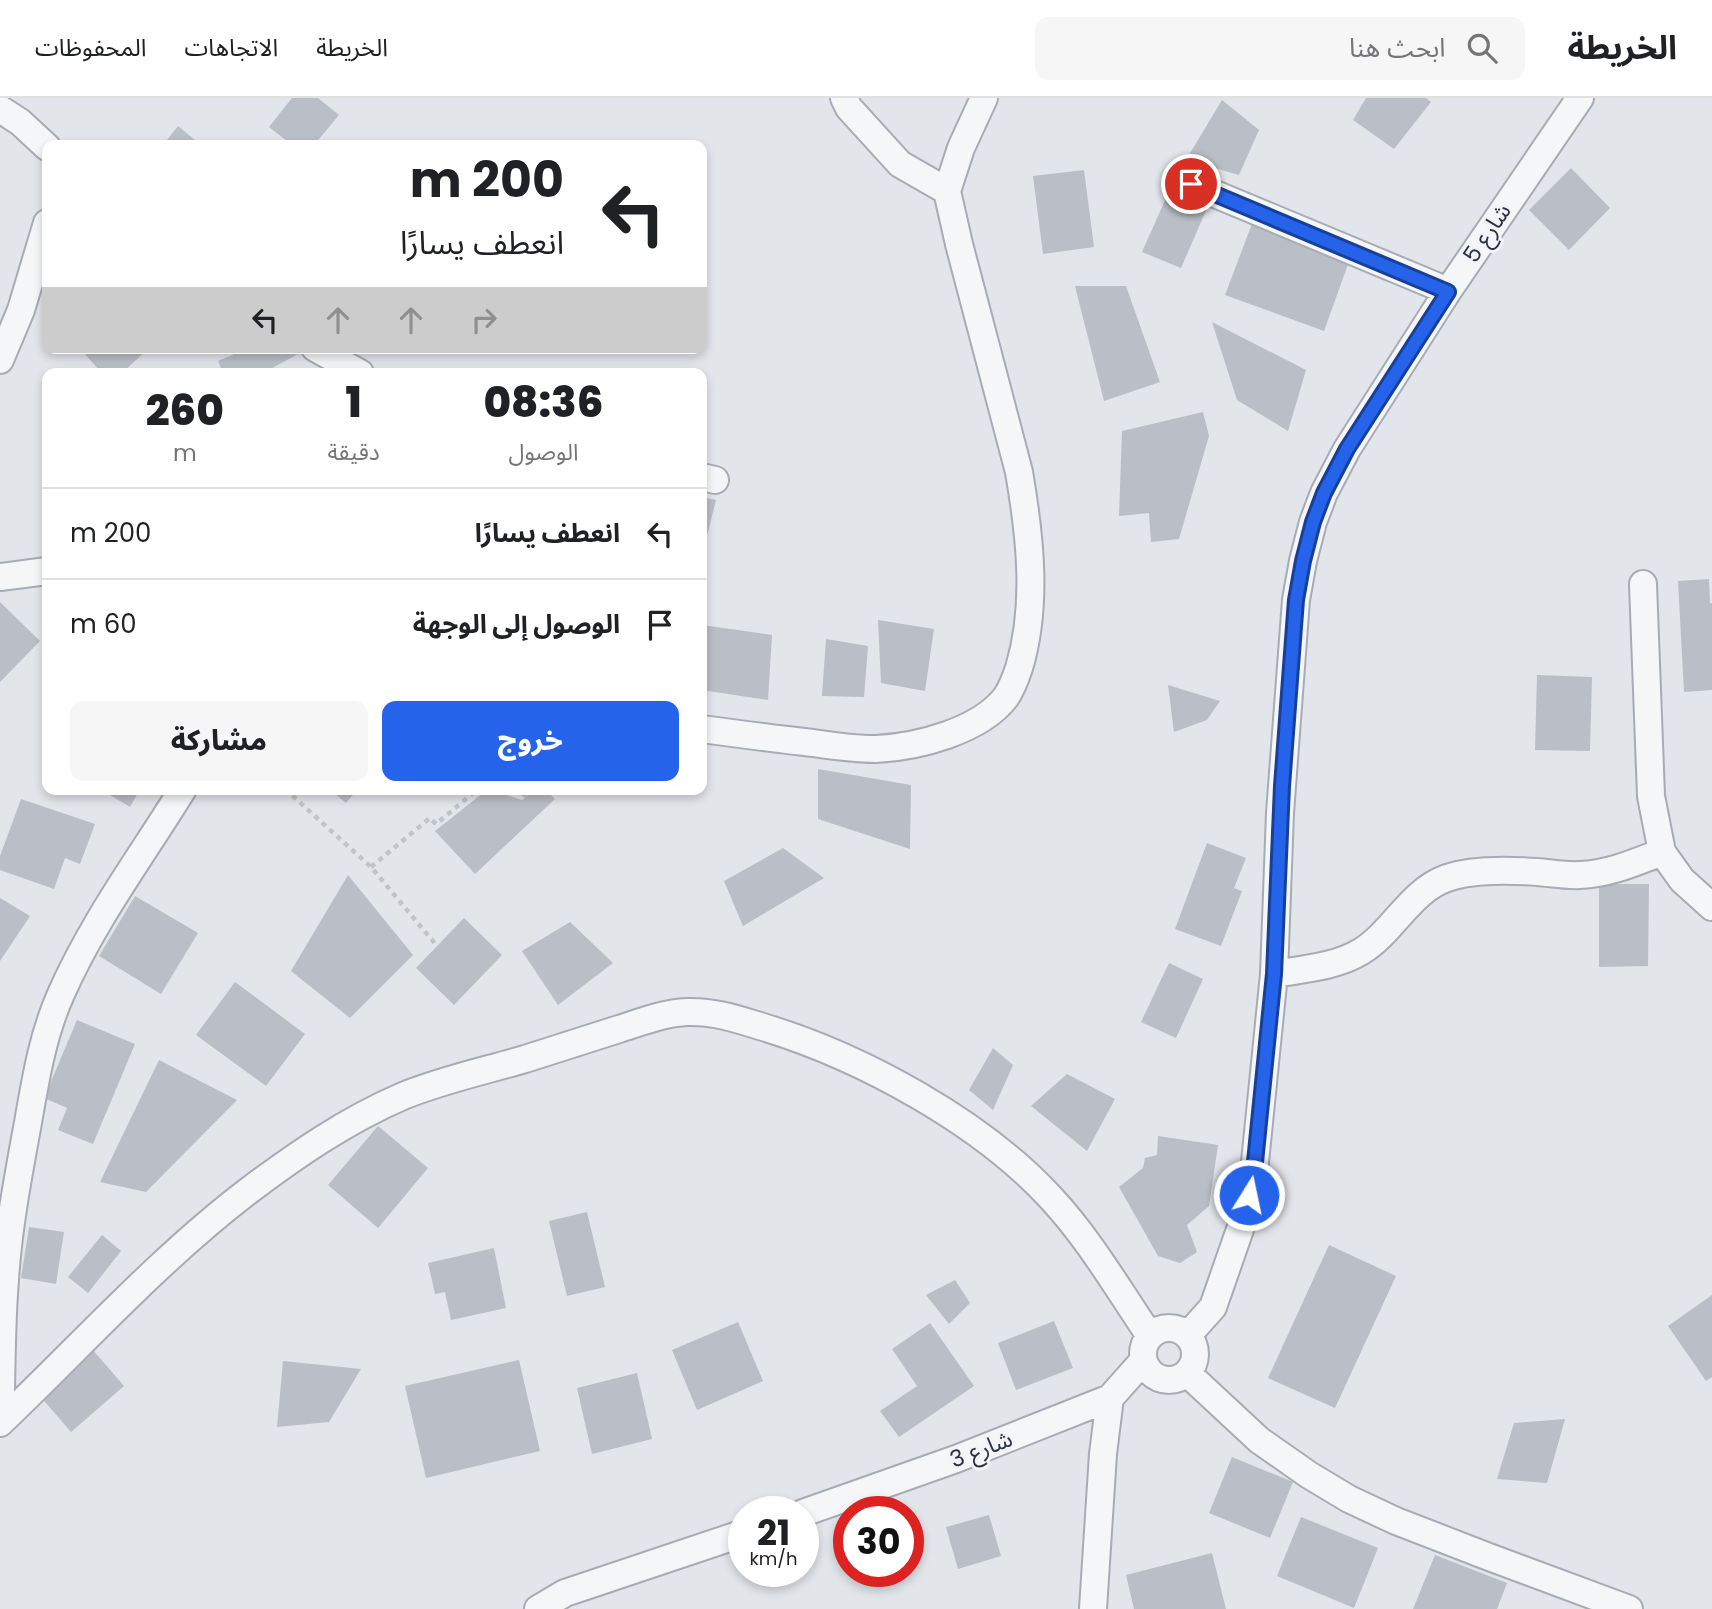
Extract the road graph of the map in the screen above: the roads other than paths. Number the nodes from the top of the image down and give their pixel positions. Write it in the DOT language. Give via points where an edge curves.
graph roads {
  1 [pos="844,98"];
  2 [pos="984,98"];
  3 [pos="1580,98"];
  4 [pos="0,109"];
  5 [pos="42,143"];
  6 [pos="1191,184"];
  7 [pos="947,191"];
  8 [pos="42,240"];
  9 [pos="1448,292"];
  10 [pos="326,354"];
  11 [pos="0,360"];
  12 [pos="351,368"];
  13 [pos="42,572"];
  14 [pos="0,576"];
  15 [pos="1643,584"];
  16 [pos="707,730"];
  17 [pos="179,795"];
  18 [pos="1662,852"];
  19 [pos="1712,907"];
  20 [pos="1274,974"];
  21 [pos="1188,1335"];
  22 [pos="1150,1336"];
  23 [pos="1143,1361"];
  24 [pos="1187,1373"];
  25 [pos="1110,1398"];
  26 [pos="0,1423"];
  27 [pos="819,1507"];
  28 [pos="728,1538"];
  29 [pos="538,1609"];
  30 [pos="1093,1609"];
  31 [pos="1629,1609"];
  1 -- 7 [label="street" via="900,164"];
  2 -- 7 [label="street"];
  3 -- 9 [label="street, شارع 5"];
  4 -- 5 [label="street"];
  6 -- 9 [label="street"];
  7 -- 16 [label="street" via="1025,507 1029,616 1016,678 1007,695 980,720 908,746 875,749"];
  8 -- 11 [label="street"];
  9 -- 20 [label="street, شارع 5" via="1347,449 1324,493 1303,561 1282,786"];
  10 -- 12 [label="street"];
  13 -- 14 [label="street"];
  15 -- 18 [label="street" via="1651,796"];
  17 -- 26 [label="street" via="81,951 43,1045 5,1279"];
  18 -- 19 [label="street" via="1682,880"];
  18 -- 20 [label="street" via="1606,872 1580,875 1460,874 1421,893 1361,951 1317,967"];
  20 -- 21 [label="street, شارع 5" via="1254,1172 1244,1217 1213,1307"];
  21 -- 22 [label="street" via="1162,1329"];
  21 -- 24 [label="street" via="1194,1361"];
  22 -- 23 [label="street"];
  22 -- 26 [label="street" via="1071,1220 987,1140 898,1084 791,1035 715,1013 684,1012 439,1083 339,1127 214,1219"];
  23 -- 24 [label="street" via="1150,1373 1163,1380"];
  23 -- 25 [label="street, شارع 3"];
  24 -- 31 [label="street" via="1259,1440 1349,1499"];
  25 -- 27 [label="street, شارع 3"];
  25 -- 30 [label="street"];
  28 -- 29 [label="street" via="565,1593"];
}
